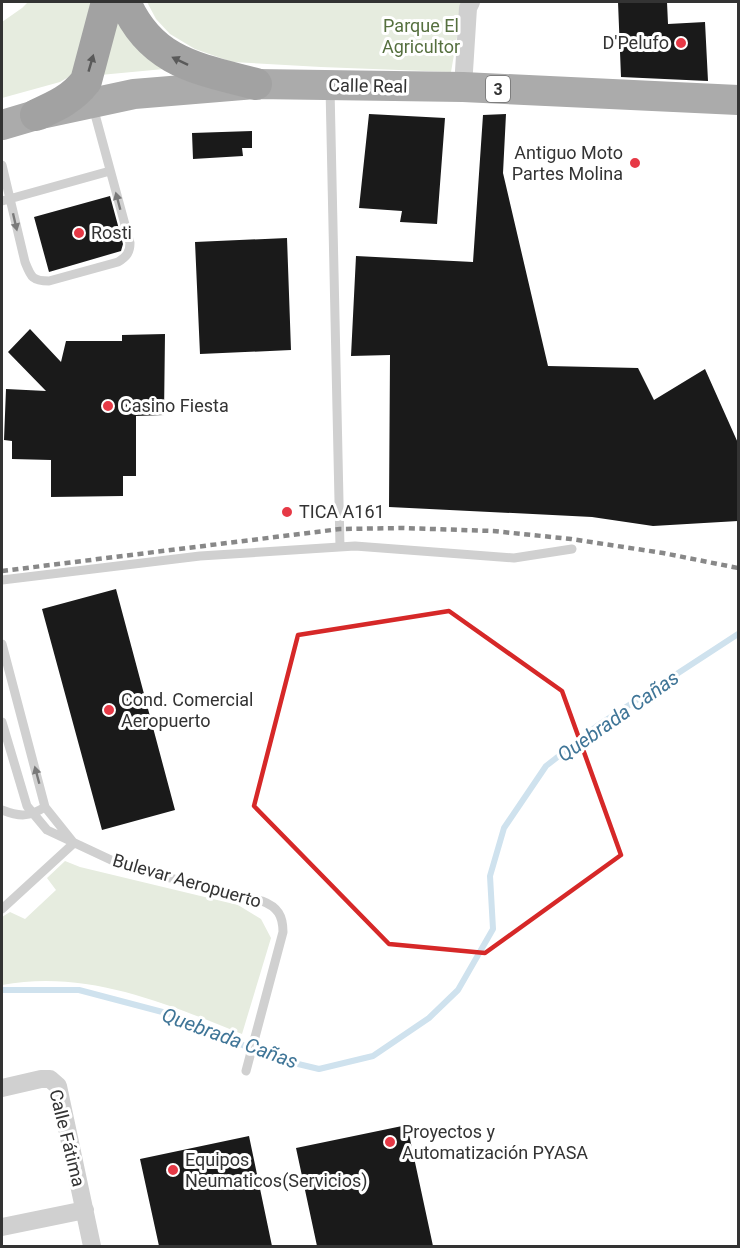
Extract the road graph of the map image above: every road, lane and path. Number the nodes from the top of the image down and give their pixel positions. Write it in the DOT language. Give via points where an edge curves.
graph roads {
  1 [pos="107,2"];
  2 [pos="125,2"];
  3 [pos="471,2"];
  4 [pos="256,84"];
  5 [pos="330,85"];
  6 [pos="463,87"];
  7 [pos="738,100"];
  8 [pos="92,103"];
  9 [pos="36,115"];
  10 [pos="2,125"];
  11 [pos="2,165"];
  12 [pos="110,171"];
  13 [pos="6,199"];
  14 [pos="340,547"];
  15 [pos="572,549"];
  16 [pos="2,580"];
  17 [pos="2,644"];
  18 [pos="2,722"];
  19 [pos="45,807"];
  20 [pos="2,810"];
  21 [pos="32,815"];
  22 [pos="74,843"];
  23 [pos="2,909"];
  24 [pos="246,1071"];
  25 [pos="2,1088"];
  26 [pos="85,1210"];
  27 [pos="2,1227"];
  28 [pos="92,1246"];
  9 -- 1 [label="highway, one-way" via="66,101 86,81"];
  4 -- 2 [label="highway, one-way" via="194,68 172,58 141,29"];
  3 -- 6 [label="street"];
  4 -- 5 [label="main road, Calle Real / 3"];
  4 -- 8 [label="main road, Calle Real / 3" via="134,94"];
  5 -- 6 [label="main road, Calle Real / 3"];
  5 -- 14 [label="lane"];
  6 -- 7 [label="main road, Calle Real / 3"];
  8 -- 9 [label="main road, Calle Real / 3"];
  8 -- 12 [label="lane"];
  9 -- 10 [label="main road, Calle Real / 3"];
  11 -- 13 [label="lane"];
  12 -- 13 [label="lane"];
  13 -- 12 [label="lane, one-way" via="30,276 49,281 118,262 130,250"];
  14 -- 15 [label="lane" via="514,558"];
  14 -- 16 [label="lane" via="200,556"];
  19 -- 17 [label="lane, Bulevar Aeropuerto, one-way"];
  18 -- 21 [label="lane, Bulevar Aeropuerto"];
  19 -- 21 [label="lane"];
  19 -- 22 [label="lane, Bulevar Aeropuerto"];
  20 -- 21 [label="lane"];
  21 -- 22 [label="lane, Bulevar Aeropuerto" via="47,830"];
  22 -- 23 [label="lane"];
  22 -- 24 [label="lane, Bulevar Aeropuerto" via="126,867 272,904 279,911 283,932"];
  25 -- 26 [label="street, Calle Fátima" via="41,1079 50,1079 58,1086"];
  26 -- 27 [label="street"];
  26 -- 28 [label="street, Calle Fátima"];
}
